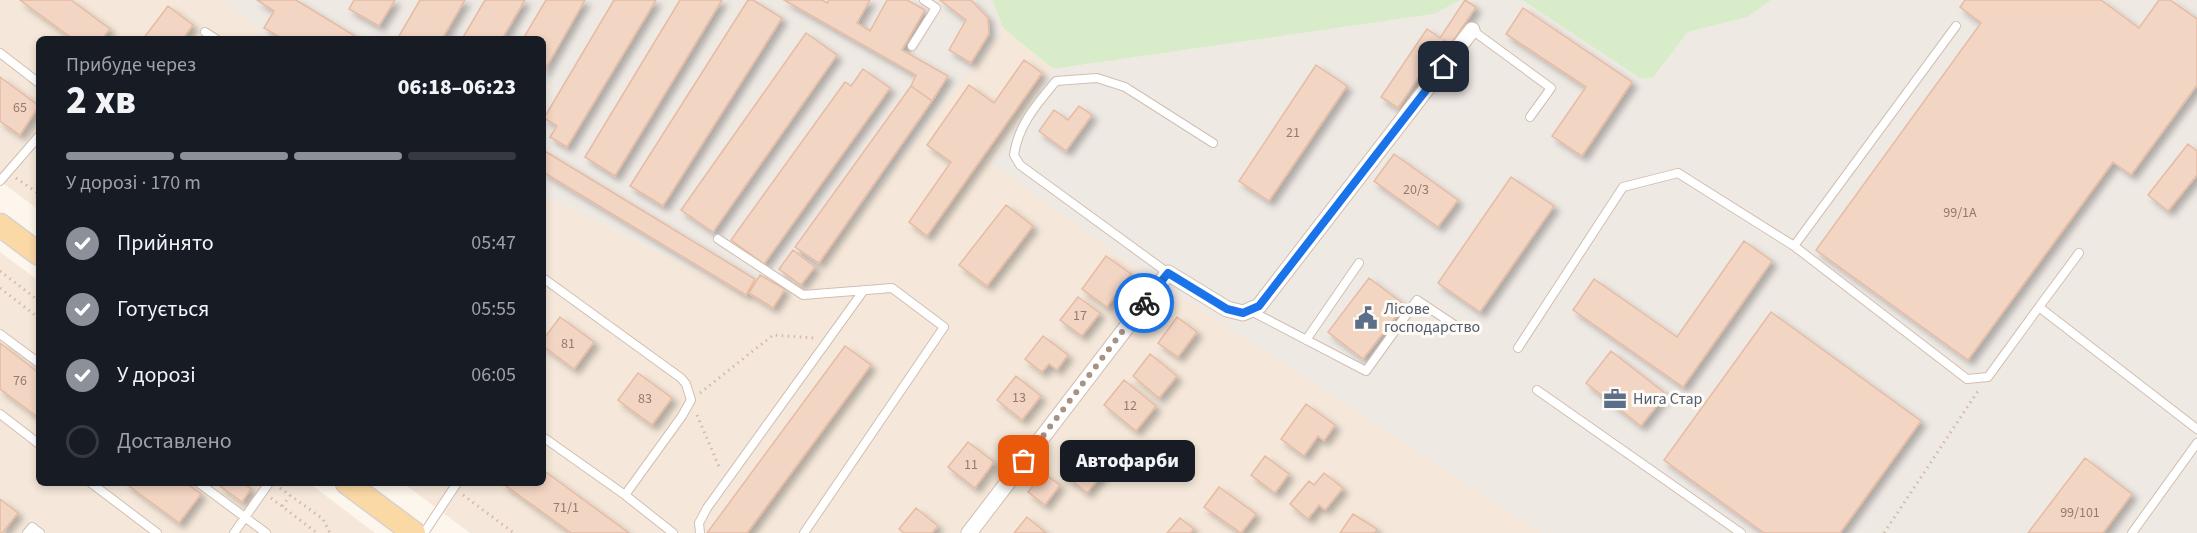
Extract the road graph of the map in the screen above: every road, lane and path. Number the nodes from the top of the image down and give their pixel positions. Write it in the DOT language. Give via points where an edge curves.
graph roads {
  1 [pos="924,0"];
  2 [pos="1956,26"];
  3 [pos="1472,30"];
  4 [pos="205,32"];
  5 [pos="211,36"];
  6 [pos="912,46"];
  7 [pos="0,53"];
  8 [pos="36,81"];
  9 [pos="1530,117"];
  10 [pos="36,139"];
  11 [pos="1213,143"];
  12 [pos="7,171"];
  13 [pos="0,181"];
  14 [pos="36,192"];
  15 [pos="0,225"];
  16 [pos="718,239"];
  17 [pos="1794,246"];
  18 [pos="36,252"];
  19 [pos="2079,253"];
  20 [pos="1359,263"];
  21 [pos="0,271"];
  22 [pos="1168,273"];
  23 [pos="546,280"];
  24 [pos="0,288"];
  25 [pos="864,290"];
  26 [pos="36,299"];
  27 [pos="2039,307"];
  28 [pos="1249,310"];
  29 [pos="36,316"];
  30 [pos="1459,328"];
  31 [pos="0,334"];
  32 [pos="829,338"];
  33 [pos="1306,340"];
  34 [pos="1518,348"];
  35 [pos="36,361"];
  36 [pos="1988,377"];
  37 [pos="1538,390"];
  38 [pos="691,400"];
  39 [pos="0,414"];
  40 [pos="2197,429"];
  41 [pos="546,439"];
  42 [pos="36,442"];
  43 [pos="2197,443"];
  44 [pos="726,482"];
  45 [pos="95,486"];
  46 [pos="203,486"];
  47 [pos="266,486"];
  48 [pos="278,486"];
  49 [pos="351,486"];
  50 [pos="455,486"];
  51 [pos="291,495"];
  52 [pos="625,495"];
  53 [pos="245,518"];
  54 [pos="27,533"];
  55 [pos="40,533"];
  56 [pos="157,533"];
  57 [pos="234,533"];
  58 [pos="266,533"];
  59 [pos="317,533"];
  60 [pos="330,533"];
  61 [pos="414,533"];
  62 [pos="424,533"];
  63 [pos="514,533"];
  64 [pos="673,533"];
  65 [pos="700,533"];
  66 [pos="804,533"];
  67 [pos="969,533"];
  68 [pos="1741,533"];
  69 [pos="1884,533"];
  70 [pos="2132,533"];
  1 -- 6 [label="lane" via="936,8"];
  2 -- 17 [label="lane"];
  3 -- 9 [label="lane" via="1551,88"];
  3 -- 28 [label="street" via="1259,306"];
  4 -- 5 [label="lane"];
  7 -- 8 [label="lane"];
  10 -- 12 [label="lane"];
  11 -- 22 [label="lane" via="1125,87 1097,78 1056,81 1022,125 1014,155 1020,165"];
  12 -- 13 [label="lane"];
  12 -- 14 [label="path"];
  15 -- 18 [label="main road"];
  16 -- 25 [label="lane" via="803,295"];
  17 -- 34 [label="lane" via="1678,173 1623,187"];
  17 -- 36 [label="lane" via="1967,379"];
  19 -- 27 [label="lane"];
  20 -- 33 [label="lane"];
  21 -- 26 [label="path"];
  22 -- 28 [label="street" via="1227,309 1243,313"];
  22 -- 67 [label="street"];
  23 -- 38 [label="lane" via="681,378"];
  24 -- 29 [label="path"];
  25 -- 32 [label="lane"];
  25 -- 66 [label="lane" via="892,288 944,327"];
  27 -- 36 [label="lane"];
  27 -- 40 [label="lane"];
  28 -- 33 [label="lane"];
  30 -- 33 [label="lane" via="1417,300 1366,371"];
  31 -- 35 [label="lane"];
  32 -- 38 [label="path" via="773,335"];
  32 -- 44 [label="lane"];
  36 -- 69 [label="path"];
  37 -- 68 [label="lane"];
  38 -- 44 [label="path"];
  38 -- 52 [label="lane"];
  39 -- 42 [label="lane"];
  41 -- 52 [label="lane"];
  43 -- 70 [label="lane"];
  44 -- 65 [label="lane" via="699,523"];
  45 -- 56 [label="lane"];
  46 -- 53 [label="lane"];
  47 -- 53 [label="lane"];
  48 -- 51 [label="path"];
  49 -- 61 [label="main road"];
  50 -- 62 [label="lane"];
  50 -- 63 [label="path"];
  51 -- 59 [label="path" via="282,506"];
  51 -- 60 [label="path" via="323,519"];
  52 -- 64 [label="lane"];
  53 -- 57 [label="lane"];
  53 -- 58 [label="lane"];
  54 -- 55 [label="lane" via="32,527"];
}
